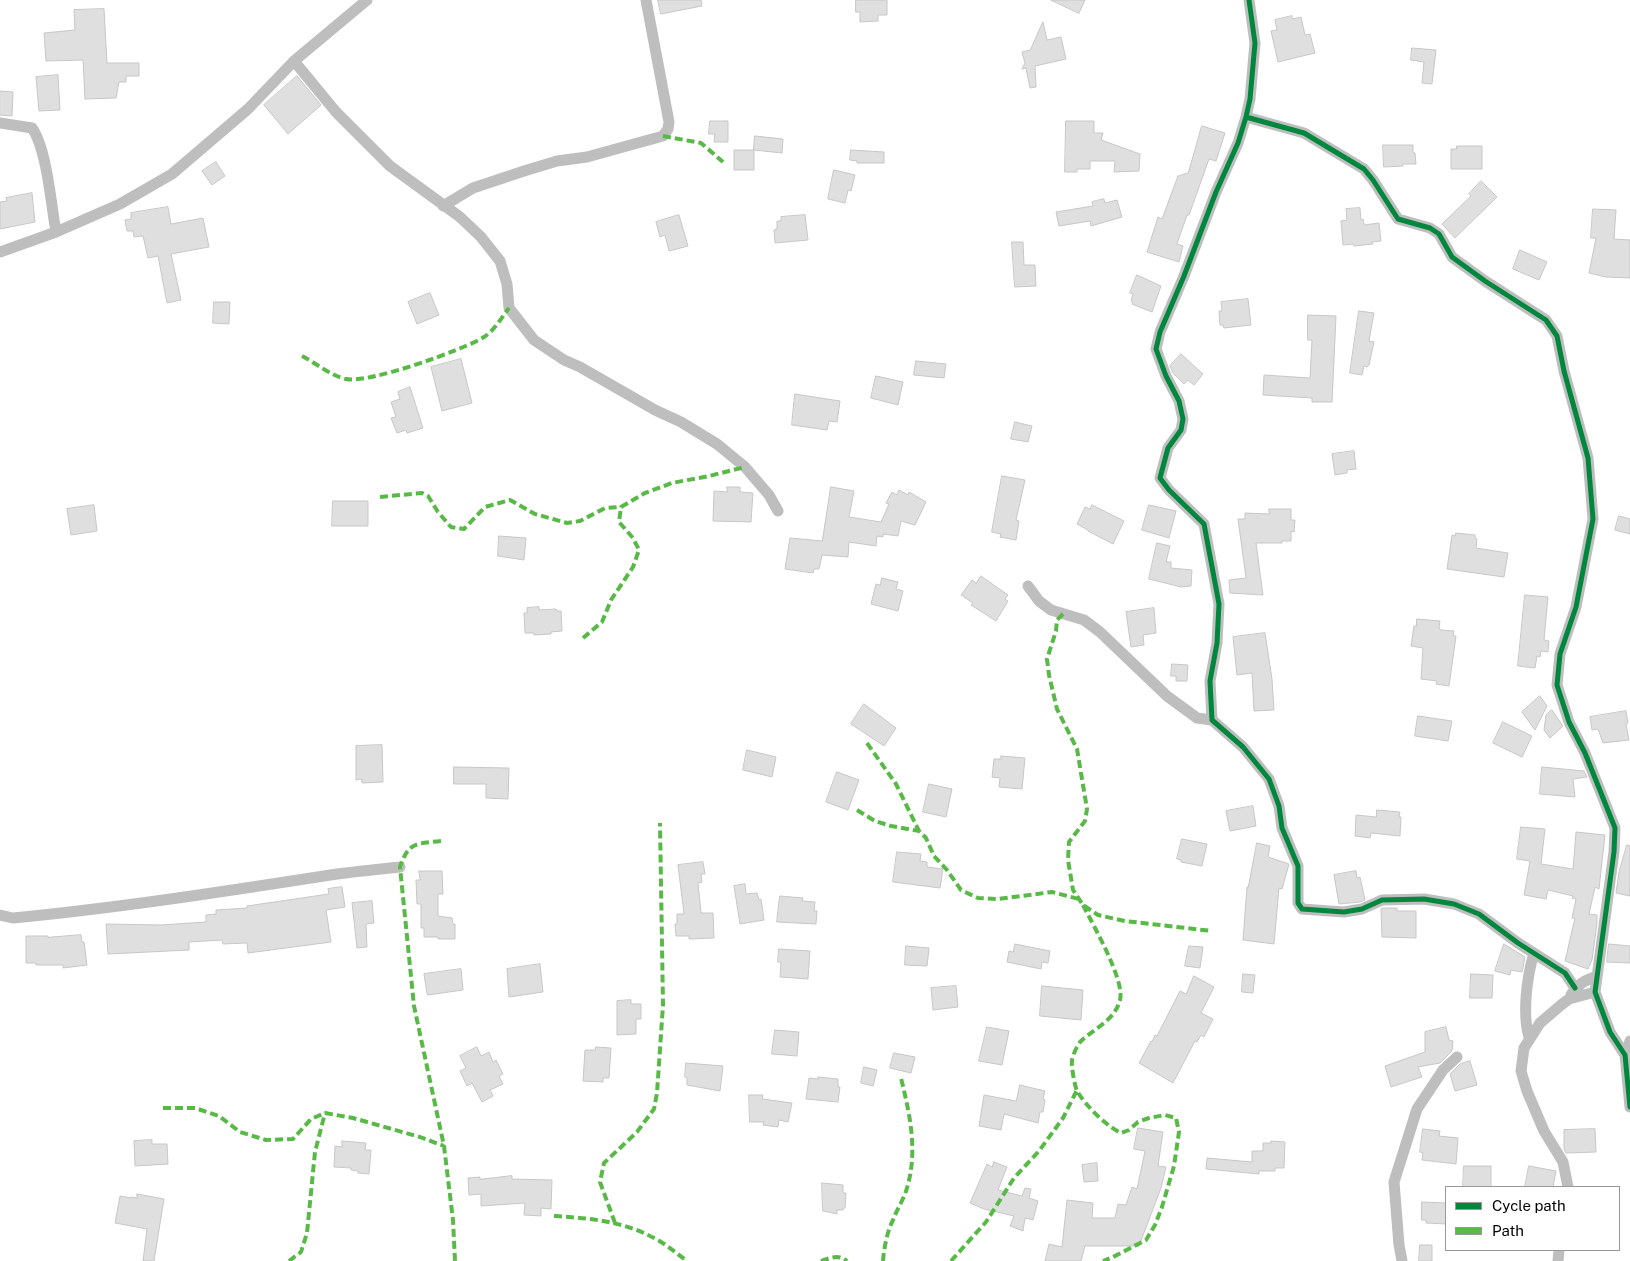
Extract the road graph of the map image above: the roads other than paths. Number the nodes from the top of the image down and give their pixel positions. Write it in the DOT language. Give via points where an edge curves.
graph roads {
  1 [pos="367,0"];
  2 [pos="646,0"];
  3 [pos="1249,0"];
  4 [pos="294,61"];
  5 [pos="1246,116"];
  6 [pos="0,123"];
  7 [pos="443,206"];
  8 [pos="56,232"];
  9 [pos="0,252"];
  10 [pos="778,511"];
  11 [pos="1028,586"];
  12 [pos="1212,720"];
  13 [pos="400,867"];
  14 [pos="0,915"];
  15 [pos="1534,953"];
  16 [pos="1597,976"];
  17 [pos="1595,992"];
  18 [pos="1572,993"];
  19 [pos="1529,1037"];
  20 [pos="1630,1041"];
  21 [pos="1625,1055"];
  22 [pos="1457,1057"];
  23 [pos="1630,1107"];
  24 [pos="1568,1186"];
  25 [pos="1402,1261"];
  1 -- 4 [label="street"];
  2 -- 7 [label="street" via="669,122 663,136 524,171 473,188"];
  3 -- 5 [label="street" via="1255,42"];
  4 -- 7 [label="street" via="336,112 390,166"];
  4 -- 8 [label="street" via="248,109 172,174 120,204"];
  5 -- 12 [label="street" via="1156,349 1184,419 1181,430 1168,448 1160,478 1204,524 1219,604 1217,643 1210,681"];
  5 -- 16 [label="street" via="1304,133 1364,169 1398,218 1439,234 1452,256 1546,320 1557,336 1588,458 1593,519 1576,607 1560,654 1557,685 1569,722 1615,828"];
  6 -- 8 [label="street" via="32,128 38,136"];
  7 -- 10 [label="street" via="481,237 500,261 507,284 509,308 534,340 564,360 717,444 745,467"];
  8 -- 9 [label="street"];
  11 -- 12 [label="street" via="1051,610 1084,620 1100,632 1167,696 1197,718"];
  12 -- 15 [label="street" via="1242,747 1269,779 1279,806 1282,828 1298,866 1298,903 1302,909 1344,912 1362,909 1382,900 1424,899 1454,904 1479,914"];
  13 -- 14 [label="street" via="325,875 151,903 13,918"];
  15 -- 18 [label="street" via="1565,973"];
  15 -- 19 [label="street" via="1528,976 1526,1012"];
  16 -- 17 [label="street"];
  16 -- 18 [label="street" via="1584,981"];
  17 -- 18 [label="street"];
  17 -- 21 [label="street" via="1610,1032"];
  18 -- 19 [label="street"];
  19 -- 24 [label="street" via="1521,1071 1544,1131 1563,1162"];
  20 -- 21 [label="street"];
  21 -- 23 [label="street"];
  22 -- 25 [label="street" via="1443,1070 1417,1109 1394,1182"];
}
